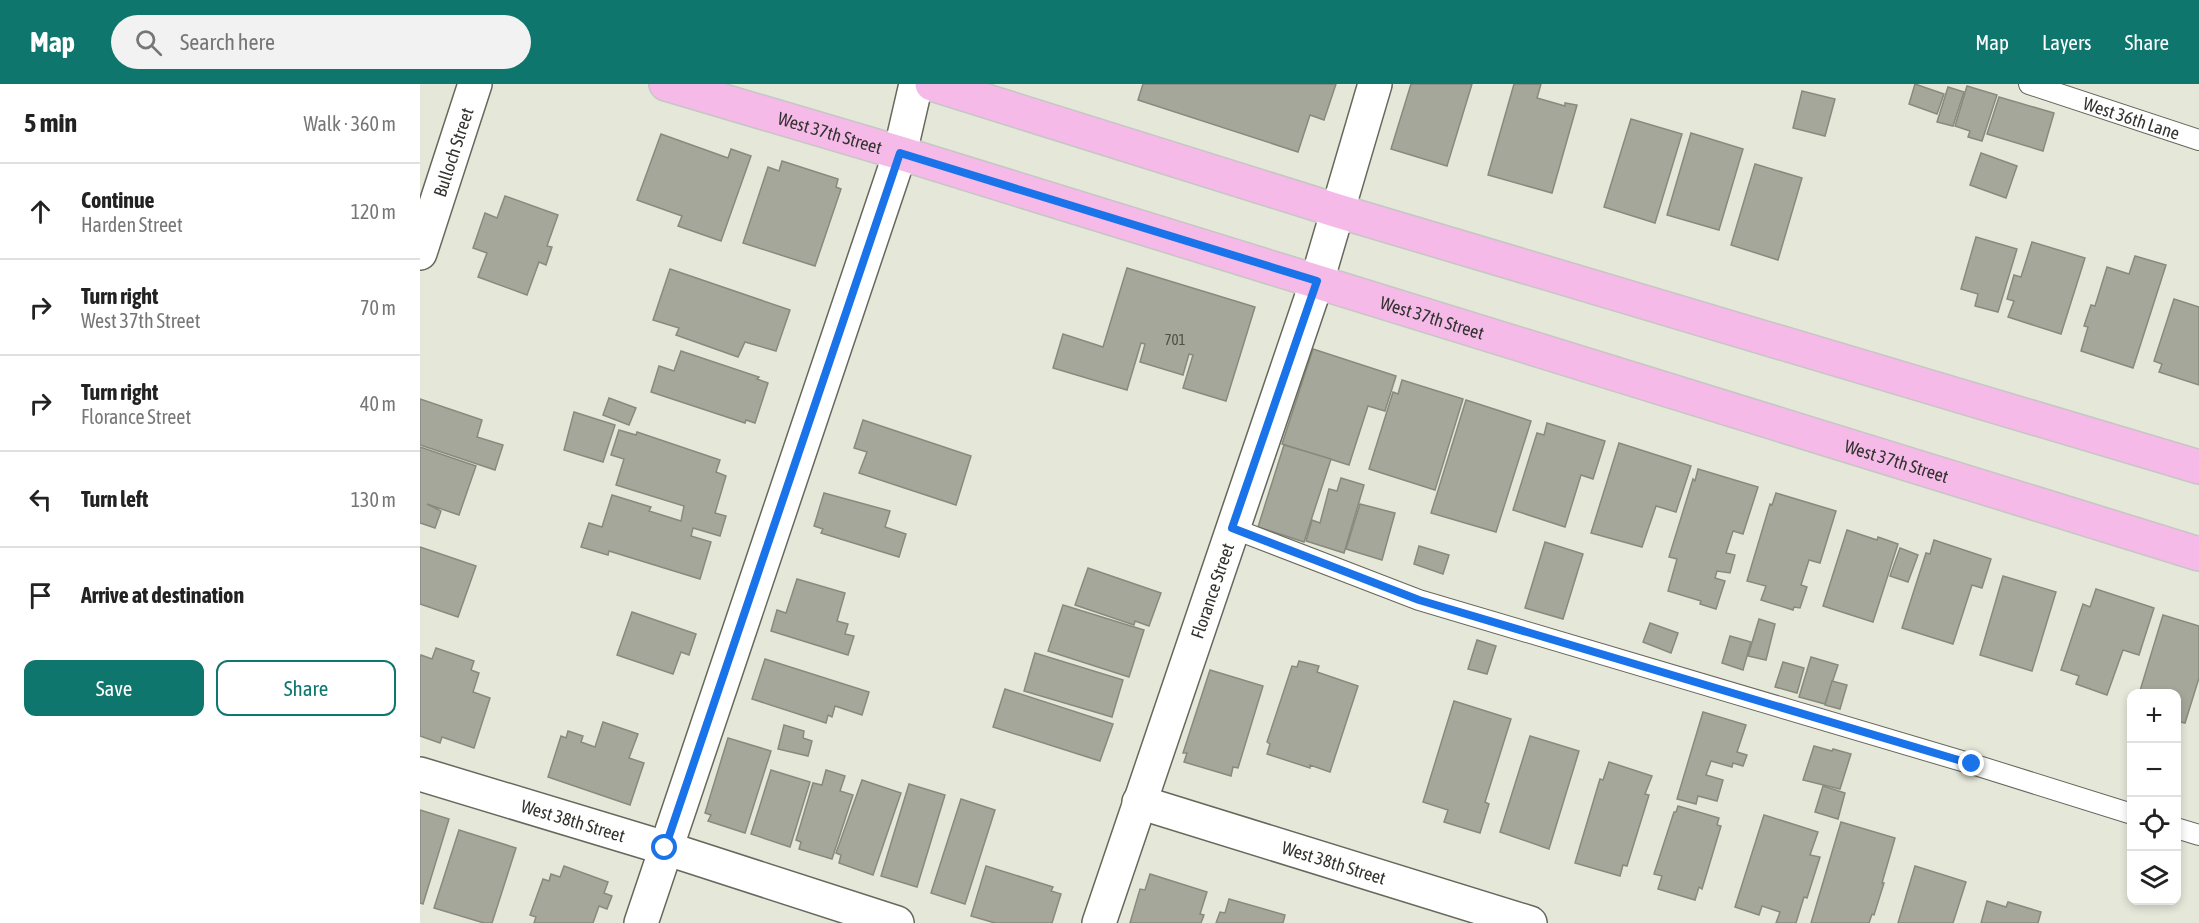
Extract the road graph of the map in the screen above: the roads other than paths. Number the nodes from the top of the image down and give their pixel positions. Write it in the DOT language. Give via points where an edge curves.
graph roads {
  1 [pos="475,84"];
  2 [pos="666,84"];
  3 [pos="916,84"];
  4 [pos="932,84"];
  5 [pos="1375,84"];
  6 [pos="2029,84"];
  7 [pos="2199,140"];
  8 [pos="900,153"];
  9 [pos="1338,211"];
  10 [pos="420,254"];
  11 [pos="1317,281"];
  12 [pos="2199,467"];
  13 [pos="1232,528"];
  14 [pos="2199,554"];
  15 [pos="420,774"];
  16 [pos="1139,802"];
  17 [pos="2127,812"];
  18 [pos="2181,830"];
  19 [pos="2199,835"];
  20 [pos="665,848"];
  21 [pos="641,923"];
  22 [pos="897,923"];
  23 [pos="1099,923"];
  24 [pos="1530,923"];
  1 -- 10 [label="street, Bulloch Street"];
  2 -- 8 [label="main road, West 37th Street"];
  3 -- 8 [label="street"];
  4 -- 9 [label="main road"];
  5 -- 9 [label="street, Florance Street"];
  6 -- 7 [label="lane, West 36th Lane"];
  8 -- 11 [label="main road, West 37th Street"];
  8 -- 20 [label="street"];
  9 -- 11 [label="street, Florance Street"];
  9 -- 12 [label="main road"];
  11 -- 13 [label="street, Florance Street"];
  11 -- 14 [label="main road, West 37th Street"];
  13 -- 16 [label="street, Florance Street"];
  13 -- 17 [label="lane" via="1419,600"];
  15 -- 20 [label="street, West 38th Street"];
  16 -- 23 [label="street, Florance Street"];
  16 -- 24 [label="street, West 38th Street"];
  18 -- 19 [label="lane"];
  20 -- 21 [label="street"];
  20 -- 22 [label="street, West 38th Street"];
}
